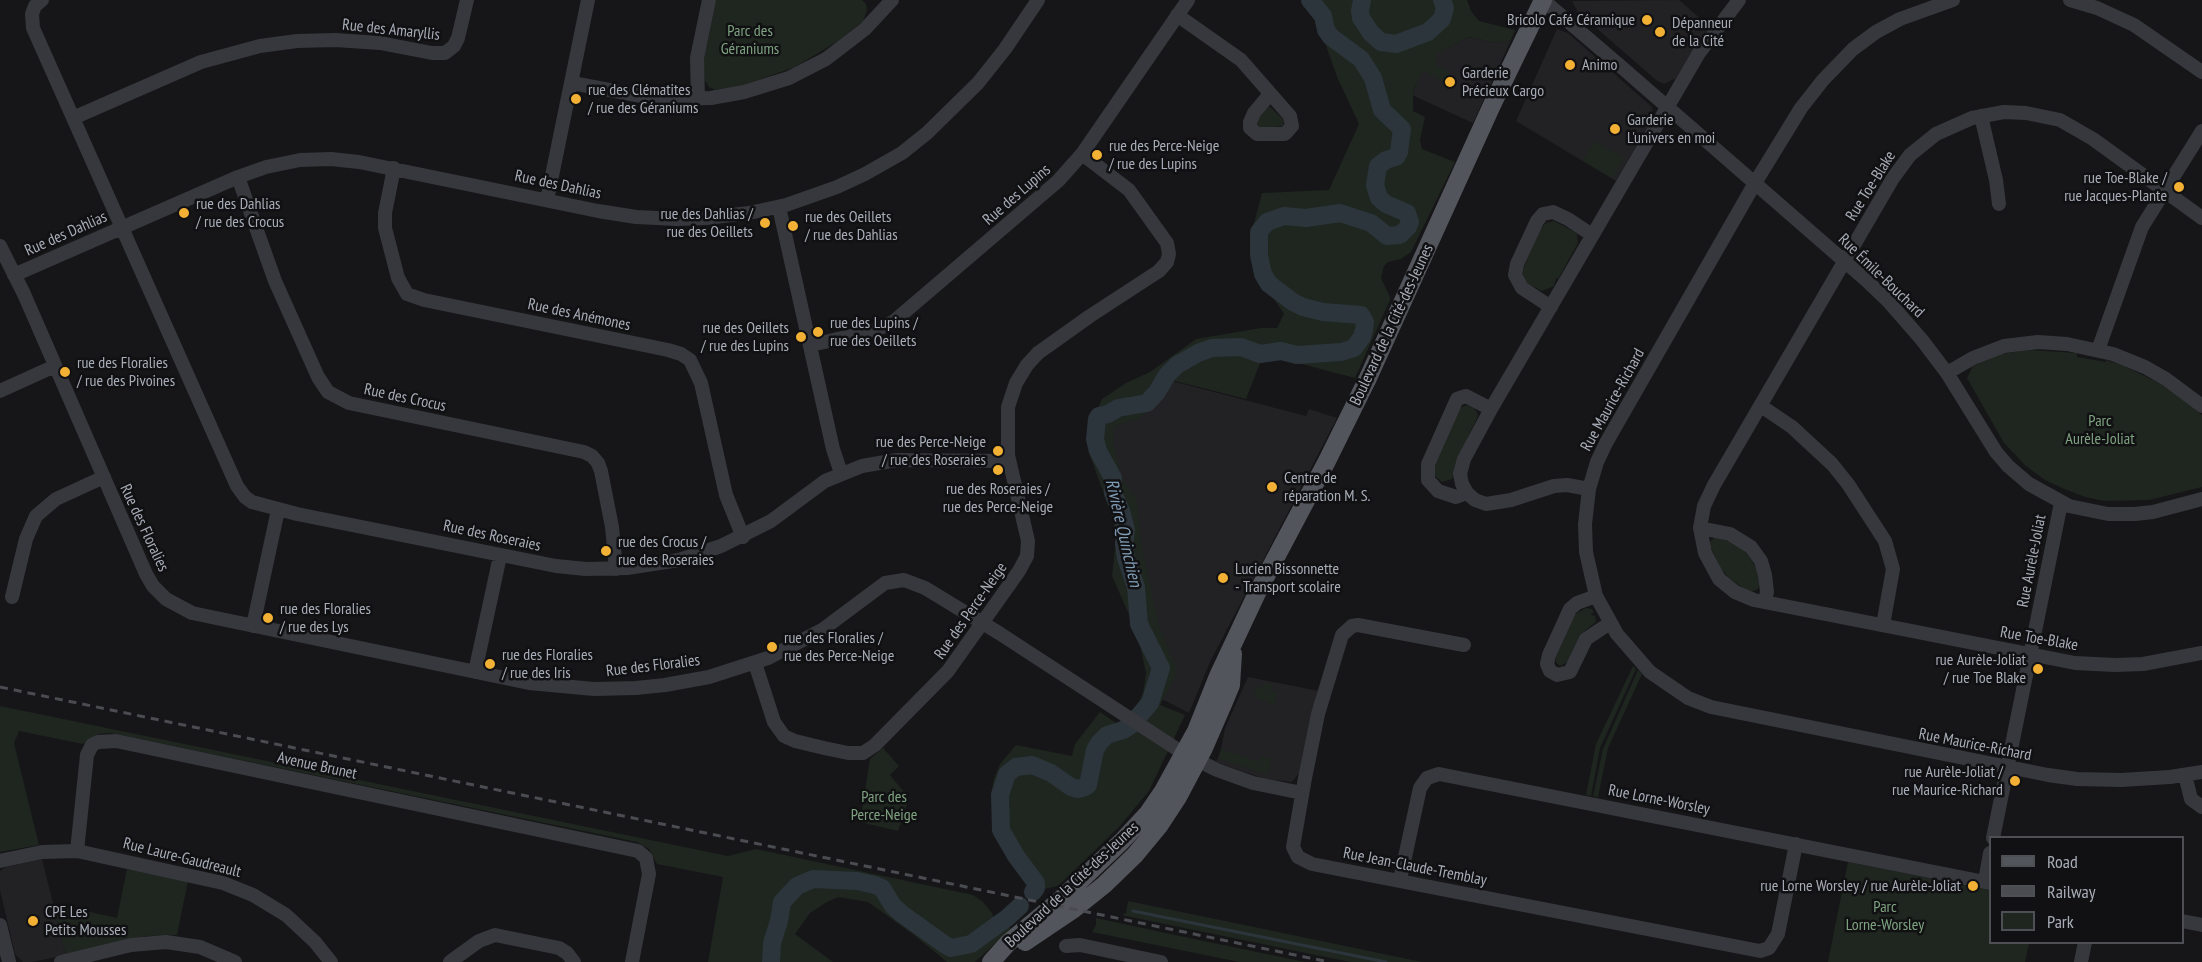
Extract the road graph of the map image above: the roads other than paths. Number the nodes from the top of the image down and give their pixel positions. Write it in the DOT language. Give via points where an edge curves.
graph roads {
  1 [pos="42,0"];
  2 [pos="467,0"];
  3 [pos="588,0"];
  4 [pos="709,0"];
  5 [pos="1038,0"];
  6 [pos="1188,0"];
  7 [pos="1543,0"];
  8 [pos="1739,0"];
  9 [pos="1953,0"];
  10 [pos="2070,0"];
  11 [pos="884,2"];
  12 [pos="1177,15"];
  13 [pos="2202,72"];
  14 [pos="572,83"];
  15 [pos="1270,94"];
  16 [pos="698,99"];
  17 [pos="1667,107"];
  18 [pos="1981,116"];
  19 [pos="73,118"];
  20 [pos="2202,132"];
  21 [pos="1082,154"];
  22 [pos="394,168"];
  23 [pos="238,177"];
  24 [pos="1755,183"];
  25 [pos="2164,191"];
  26 [pos="546,200"];
  27 [pos="1999,204"];
  28 [pos="779,207"];
  29 [pos="2202,218"];
  30 [pos="122,227"];
  31 [pos="1592,235"];
  32 [pos="0,246"];
  33 [pos="1844,261"];
  34 [pos="14,275"];
  35 [pos="1551,307"];
  36 [pos="811,345"];
  37 [pos="2098,350"];
  38 [pos="56,366"];
  39 [pos="1947,373"];
  40 [pos="0,391"];
  41 [pos="1761,406"];
  42 [pos="2202,406"];
  43 [pos="1491,409"];
  44 [pos="1008,461"];
  45 [pos="841,473"];
  46 [pos="104,477"];
  47 [pos="1588,489"];
  48 [pos="1467,493"];
  49 [pos="2202,499"];
  50 [pos="2061,503"];
  51 [pos="278,510"];
  52 [pos="1700,528"];
  53 [pos="743,537"];
  54 [pos="500,556"];
  55 [pos="616,569"];
  56 [pos="1596,596"];
  57 [pos="12,597"];
  58 [pos="1765,601"];
  59 [pos="1610,622"];
  60 [pos="983,623"];
  61 [pos="1883,625"];
  62 [pos="253,626"];
  63 [pos="1464,645"];
  64 [pos="2202,653"];
  65 [pos="2029,655"];
  66 [pos="755,663"];
  67 [pos="475,672"];
  68 [pos="1190,757"];
  69 [pos="2007,768"];
  70 [pos="2202,772"];
  71 [pos="2185,775"];
  72 [pos="1302,793"];
  73 [pos="2202,807"];
  74 [pos="1994,836"];
  75 [pos="1796,844"];
  76 [pos="77,851"];
  77 [pos="0,861"];
  78 [pos="1400,880"];
  79 [pos="1988,882"];
  80 [pos="2184,921"];
  81 [pos="0,925"];
  82 [pos="2202,925"];
  83 [pos="2085,944"];
  84 [pos="1066,946"];
  85 [pos="1130,959"];
  86 [pos="9,962"];
  87 [pos="61,962"];
  88 [pos="235,962"];
  89 [pos="331,962"];
  90 [pos="450,962"];
  91 [pos="574,962"];
  92 [pos="632,962"];
  93 [pos="991,962"];
  94 [pos="1000,962"];
  95 [pos="1161,962"];
  96 [pos="2081,962"];
  1 -- 19 [label="street, Rue des Roseraies" via="33,10 32,23"];
  2 -- 19 [label="street, Rue des Amaryllis" via="458,38 445,53 335,40 260,46 201,62"];
  3 -- 14 [label="street"];
  4 -- 16 [label="street" via="697,58"];
  5 -- 28 [label="street, Rue des Dahlias" via="978,84 910,147 844,184"];
  6 -- 12 [label="street, Rue des Lupins"];
  7 -- 17 [label="street, Rue Émile-Bouchard"];
  7 -- 68 [label="main road, Boulevard de la Cité-des-Jeunes" via="1328,461 1257,593 1233,647 1225,680"];
  8 -- 17 [label="street" via="1708,39"];
  9 -- 24 [label="street, Rue Maurice-Richard" via="1900,18 1853,49 1801,108"];
  10 -- 13 [label="street" via="2134,25"];
  11 -- 16 [label="street" via="865,29 826,59 744,92"];
  12 -- 15 [label="street" via="1236,56"];
  12 -- 21 [label="street, Rue des Lupins"];
  14 -- 16 [label="street" via="647,97"];
  14 -- 26 [label="street"];
  17 -- 24 [label="street, Rue Émile-Bouchard"];
  17 -- 31 [label="street"];
  18 -- 25 [label="street, Rue Toe-Blake" via="2015,112 2060,120"];
  18 -- 27 [label="street"];
  18 -- 33 [label="street, Rue Toe-Blake" via="1936,134 1910,155"];
  19 -- 30 [label="street, Rue des Roseraies"];
  20 -- 25 [label="street"];
  21 -- 36 [label="street, Rue des Lupins" via="1058,181 893,322 873,332"];
  21 -- 44 [label="street, Rue des Perce-Neige" via="1134,196 1167,243 1168,258 1159,271 1031,359 1009,402"];
  22 -- 23 [label="street, Rue des Dahlias" via="348,160 311,160 274,165"];
  22 -- 26 [label="street, Rue des Dahlias"];
  22 -- 53 [label="street, Rue des Anémones" via="385,228 398,278 408,294 668,350 690,360 701,383 726,495"];
  23 -- 30 [label="street, Rue des Dahlias"];
  23 -- 55 [label="street, Rue des Crocus" via="275,281 328,392 349,404 592,456 601,471"];
  24 -- 33 [label="street, Rue Émile-Bouchard"];
  24 -- 47 [label="street, Rue Maurice-Richard" via="1606,443"];
  25 -- 29 [label="street, Rue Toe-Blake"];
  25 -- 37 [label="street" via="2138,236"];
  26 -- 28 [label="street, Rue des Dahlias" via="622,215 677,219"];
  28 -- 36 [label="street"];
  30 -- 34 [label="street, Rue des Dahlias"];
  30 -- 51 [label="street, Rue des Roseraies" via="237,486 248,500"];
  31 -- 35 [label="street"];
  31 -- 35 [label="street" via="1553,212 1543,214 1537,221 1515,275 1522,288"];
  32 -- 34 [label="street, Rue des Floralies"];
  33 -- 39 [label="street, Rue Émile-Bouchard" via="1907,322"];
  33 -- 41 [label="street, Rue Toe-Blake"];
  34 -- 38 [label="street, Rue des Floralies"];
  35 -- 43 [label="street"];
  36 -- 45 [label="street"];
  37 -- 39 [label="street" via="2056,343 2012,344 1982,354"];
  37 -- 42 [label="street" via="2145,367"];
  38 -- 40 [label="street"];
  38 -- 46 [label="street, Rue des Floralies"];
  39 -- 50 [label="street, Rue Émile-Bouchard" via="2002,459 2029,484"];
  41 -- 52 [label="street, Rue Toe-Blake" via="1708,496"];
  41 -- 61 [label="street" via="1792,427 1832,464 1885,541 1893,575"];
  43 -- 48 [label="street" via="1462,465 1461,479"];
  43 -- 48 [label="street" via="1467,396 1457,399 1428,464 1428,480 1438,491 1456,497"];
  44 -- 45 [label="street, Rue des Roseraies" via="888,461"];
  44 -- 60 [label="street, Rue des Perce-Neige" via="1028,550 1019,571"];
  45 -- 53 [label="street, Rue des Roseraies"];
  46 -- 57 [label="street" via="56,500 36,516 26,539"];
  46 -- 62 [label="street, Rue des Floralies" via="146,574 161,595 192,613"];
  47 -- 48 [label="street" via="1554,486 1494,504 1480,503"];
  47 -- 56 [label="street, Rue Maurice-Richard" via="1585,543"];
  49 -- 50 [label="street, Rue Émile-Bouchard" via="2126,515"];
  50 -- 65 [label="street, Rue Aurèle-Joliat"];
  51 -- 54 [label="street, Rue des Roseraies"];
  51 -- 62 [label="street"];
  52 -- 58 [label="street, Rue Toe-Blake" via="1705,554 1719,579 1743,596"];
  52 -- 58 [label="street" via="1730,534 1751,547 1765,575"];
  53 -- 55 [label="street, Rue des Roseraies" via="703,554"];
  54 -- 55 [label="street, Rue des Roseraies" via="567,568"];
  54 -- 67 [label="street"];
  56 -- 59 [label="street, Rue Maurice-Richard"];
  56 -- 59 [label="street" via="1570,609 1549,655 1550,670 1557,675 1570,672 1586,639"];
  58 -- 61 [label="street, Rue Toe-Blake"];
  59 -- 69 [label="street, Rue Maurice-Richard" via="1650,672 1688,698 1711,708"];
  60 -- 66 [label="street, Rue des Floralies" via="918,584 896,580 881,586 814,635"];
  60 -- 66 [label="street, Rue des Perce-Neige" via="934,686 875,745 859,754 800,743 782,734 774,722"];
  60 -- 68 [label="street, Rue des Floralies"];
  61 -- 65 [label="street, Rue Toe-Blake"];
  62 -- 67 [label="street, Rue des Floralies"];
  63 -- 72 [label="street, Rue Jean-Claude-Tremblay" via="1358,625 1346,631 1318,714"];
  64 -- 65 [label="street, Rue Toe-Blake" via="2169,661 2115,665"];
  65 -- 69 [label="street, Rue Aurèle-Joliat"];
  66 -- 67 [label="street, Rue des Floralies" via="693,680 614,689 543,685"];
  68 -- 72 [label="street, Rue des Floralies" via="1253,783"];
  68 -- 93 [label="main road, Boulevard de la Cité-des-Jeunes" via="1128,836"];
  68 -- 94 [label="main road, Boulevard de la Cité-des-Jeunes" via="1169,812 1124,866 1092,895"];
  69 -- 71 [label="street, Rue Maurice-Richard" via="2106,781"];
  69 -- 74 [label="street, Rue Aurèle-Joliat"];
  70 -- 71 [label="street, Rue Maurice-Richard"];
  71 -- 73 [label="street" via="2191,798"];
  72 -- 78 [label="street, Rue Jean-Claude-Tremblay" via="1293,847 1298,857 1312,864"];
  75 -- 78 [label="street, Rue Lorne-Worsley" via="1439,774 1427,778 1420,788"];
  75 -- 78 [label="street, Rue Jean-Claude-Tremblay" via="1778,934 1771,946 1760,951"];
  75 -- 79 [label="street, Rue Lorne-Worsley"];
  76 -- 77 [label="street, Rue Laure-Gaudreault" via="42,852"];
  76 -- 89 [label="street, Rue Laure-Gaudreault" via="243,890 294,922"];
  76 -- 92 [label="street, Avenue Brunet" via="87,754 95,743 110,740 627,847 641,853 648,862 649,874"];
  80 -- 82 [label="street"];
  81 -- 86 [label="street"];
  83 -- 96 [label="street"];
  84 -- 85 [label="street" via="1075,944"];
  85 -- 95 [label="street"];
  87 -- 88 [label="street" via="131,945 162,942 200,947"];
  90 -- 91 [label="street" via="484,938 495,935 559,948"];
}
